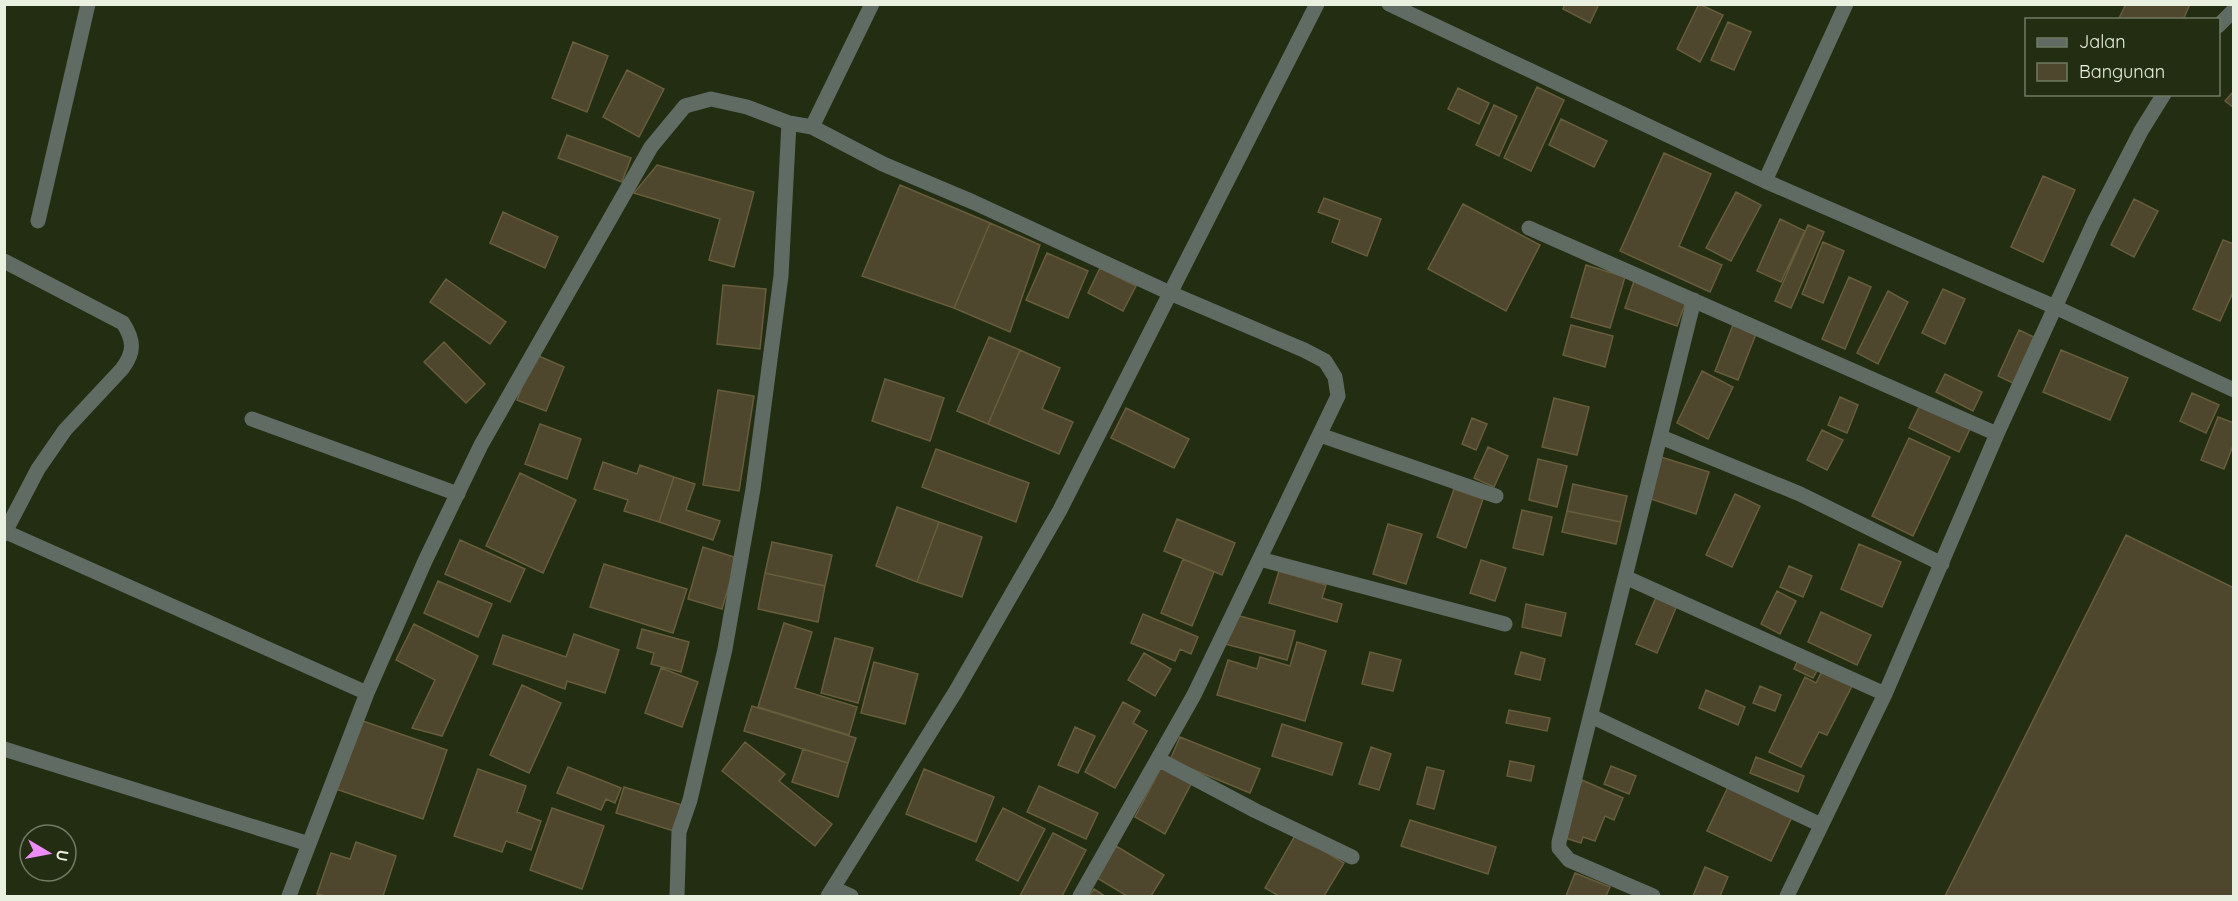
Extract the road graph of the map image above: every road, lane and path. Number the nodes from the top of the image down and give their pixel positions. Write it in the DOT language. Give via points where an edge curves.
graph roads {
  1 [pos="88,4"];
  2 [pos="872,4"];
  3 [pos="1317,4"];
  4 [pos="1389,4"];
  5 [pos="1846,4"];
  6 [pos="2234,10"];
  7 [pos="2220,24"];
  8 [pos="2163,96"];
  9 [pos="789,123"];
  10 [pos="812,127"];
  11 [pos="1765,181"];
  12 [pos="38,221"];
  13 [pos="1529,228"];
  14 [pos="4,261"];
  15 [pos="1170,293"];
  16 [pos="1694,300"];
  17 [pos="2055,307"];
  18 [pos="2234,390"];
  19 [pos="252,419"];
  20 [pos="1998,434"];
  21 [pos="1320,435"];
  22 [pos="1661,438"];
  23 [pos="458,494"];
  24 [pos="1496,496"];
  25 [pos="5,533"];
  26 [pos="1260,559"];
  27 [pos="1942,564"];
  28 [pos="1625,577"];
  29 [pos="1505,624"];
  30 [pos="367,693"];
  31 [pos="1885,694"];
  32 [pos="1591,716"];
  33 [pos="4,748"];
  34 [pos="1158,759"];
  35 [pos="1821,825"];
  36 [pos="309,844"];
  37 [pos="1352,857"];
  38 [pos="1618,890"];
  39 [pos="830,892"];
  40 [pos="289,897"];
  41 [pos="676,897"];
  42 [pos="851,897"];
  43 [pos="1080,897"];
  44 [pos="1653,897"];
  45 [pos="1787,897"];
  1 -- 12 [label="street"];
  2 -- 10 [label="street"];
  3 -- 15 [label="street"];
  4 -- 11 [label="street"];
  5 -- 11 [label="street"];
  6 -- 7 [label="street"];
  8 -- 17 [label="street" via="2094,222"];
  9 -- 10 [label="street"];
  9 -- 23 [label="street" via="711,99 685,106 651,147 481,446"];
  9 -- 41 [label="street" via="782,276 753,489 725,649 679,832"];
  10 -- 15 [label="street" via="883,164"];
  11 -- 17 [label="street"];
  13 -- 16 [label="street"];
  14 -- 25 [label="street" via="123,322 133,345 130,359 58,439"];
  15 -- 21 [label="street" via="1325,362 1335,377 1338,396"];
  15 -- 39 [label="street" via="1060,510 956,691"];
  16 -- 20 [label="street"];
  16 -- 22 [label="street"];
  17 -- 18 [label="street"];
  17 -- 20 [label="street"];
  19 -- 23 [label="street"];
  20 -- 27 [label="street"];
  21 -- 24 [label="street"];
  21 -- 26 [label="street"];
  22 -- 27 [label="street" via="1800,494"];
  22 -- 28 [label="street"];
  23 -- 30 [label="street"];
  25 -- 30 [label="street"];
  26 -- 29 [label="street"];
  26 -- 34 [label="street"];
  27 -- 31 [label="street"];
  28 -- 31 [label="street"];
  28 -- 32 [label="street"];
  30 -- 36 [label="street"];
  31 -- 35 [label="street"];
  32 -- 35 [label="street"];
  32 -- 38 [label="street" via="1559,848 1569,860"];
  33 -- 36 [label="street"];
  34 -- 37 [label="street"];
  34 -- 43 [label="street"];
  35 -- 45 [label="street"];
  36 -- 40 [label="street"];
  38 -- 44 [label="street"];
  39 -- 42 [label="street"];
}
